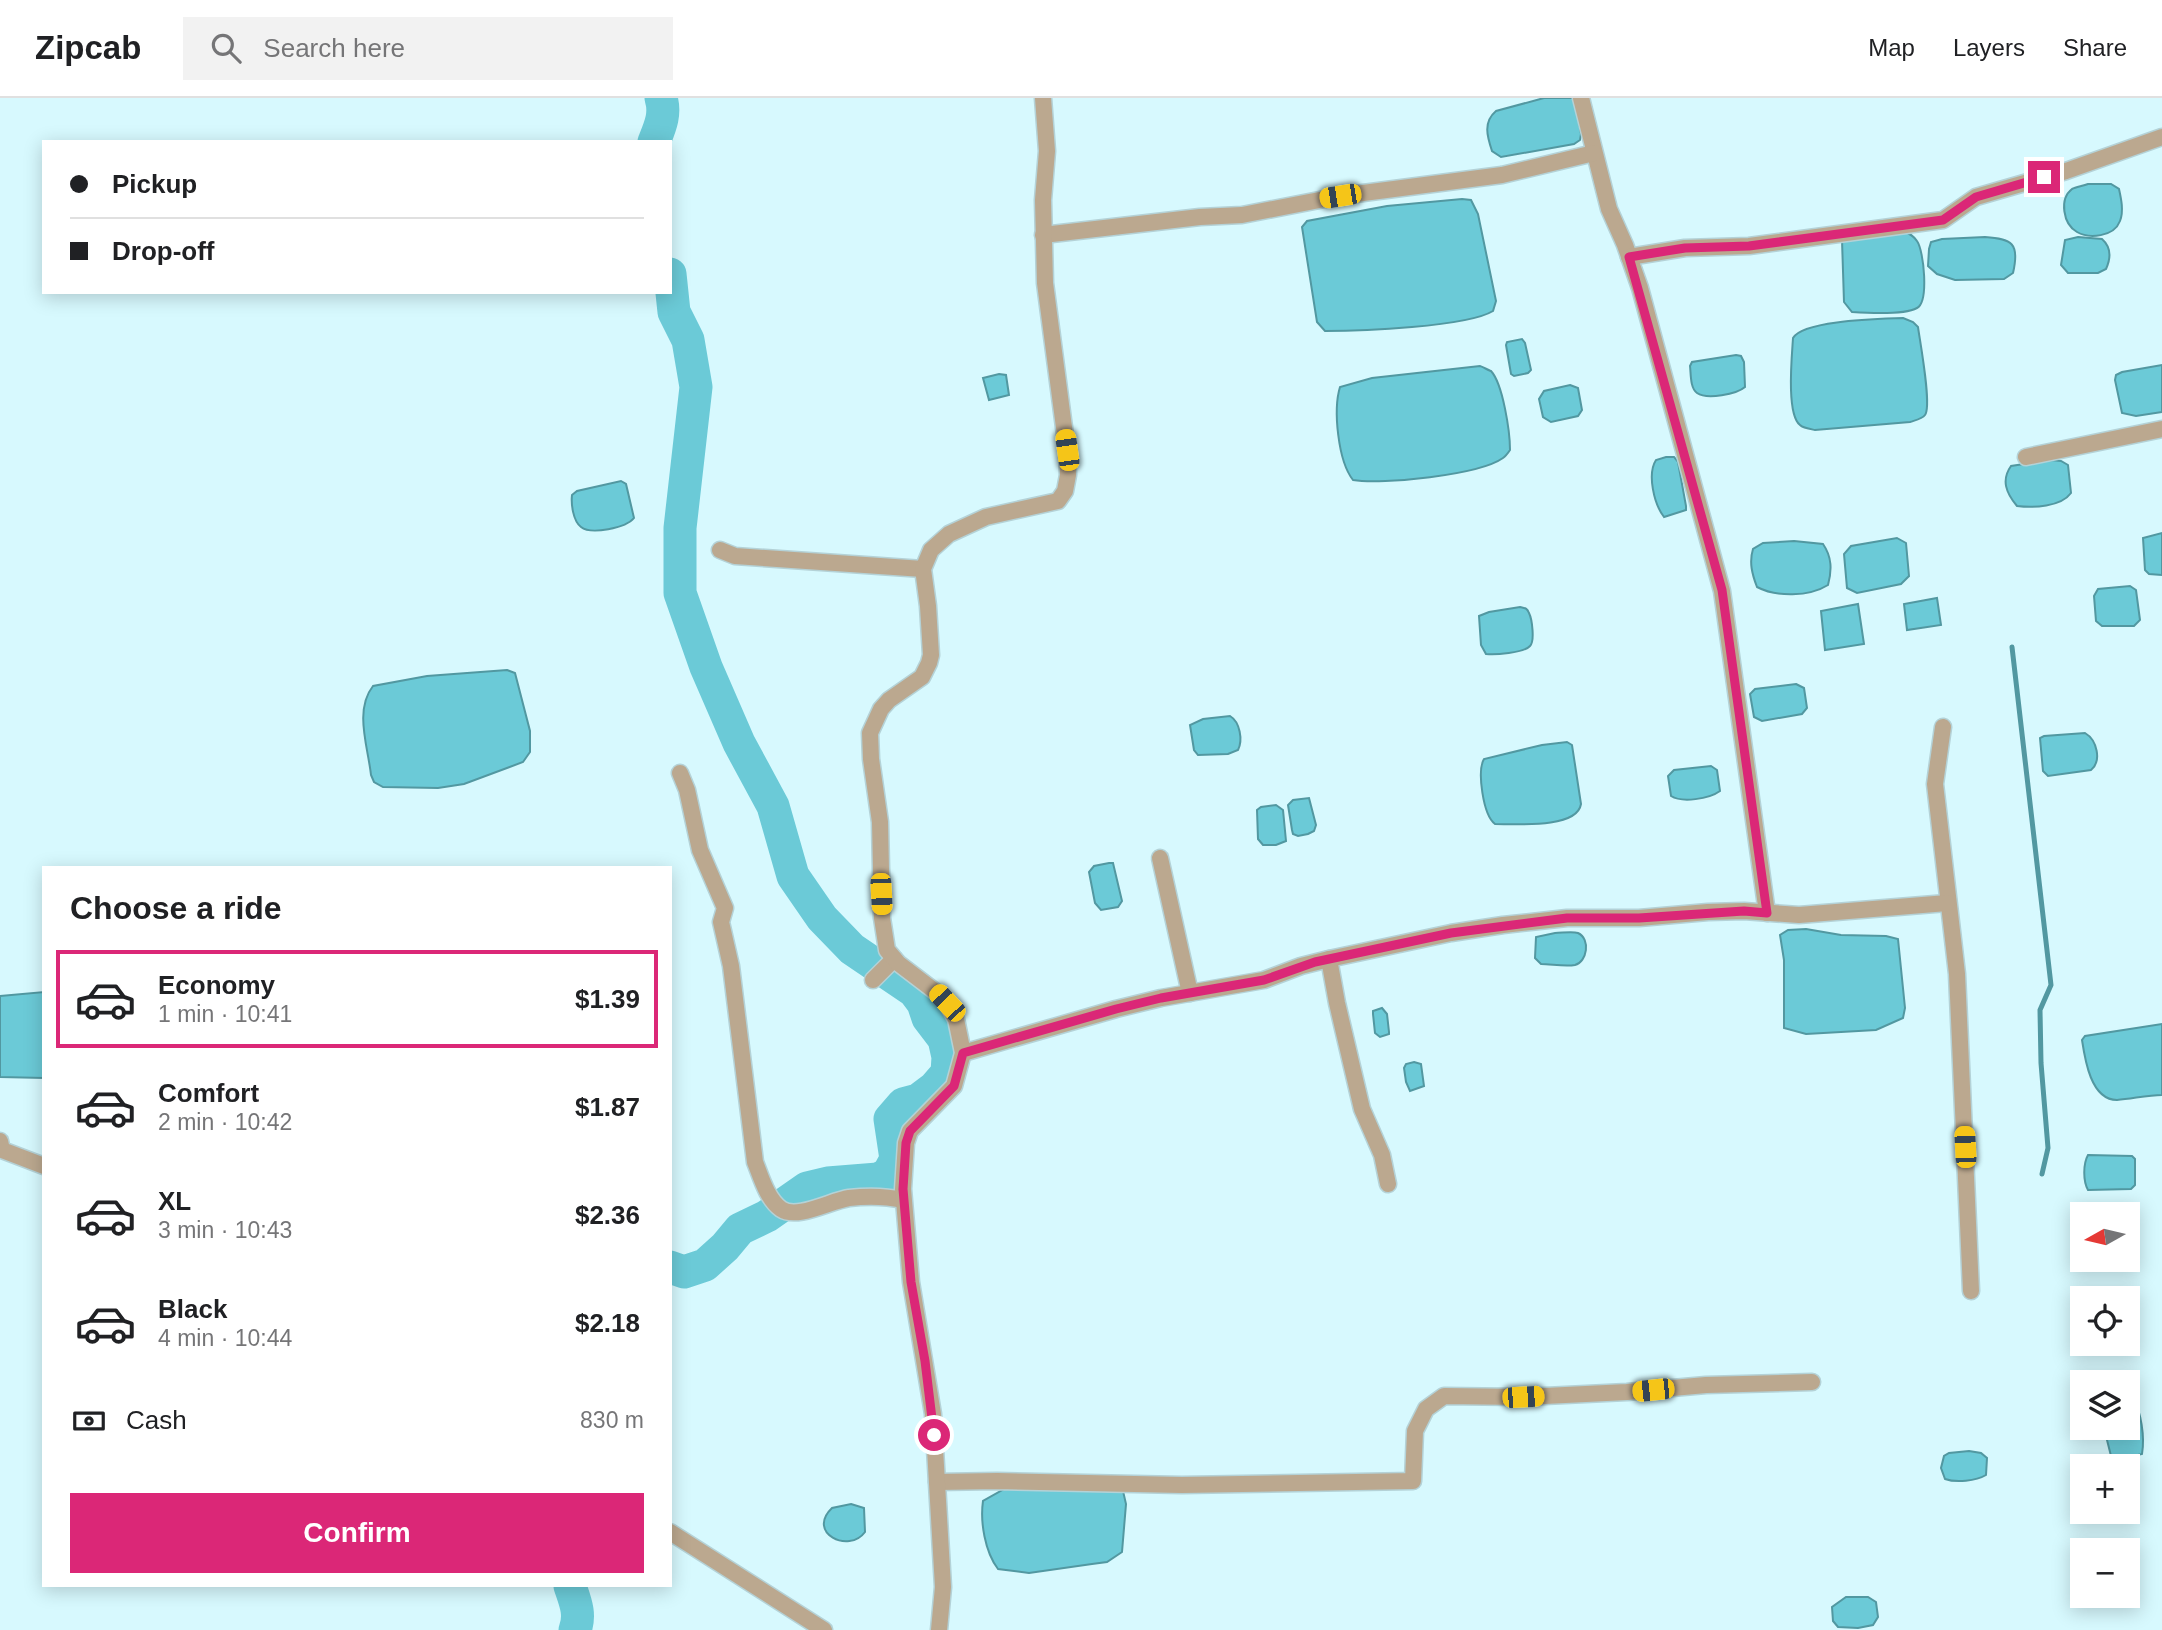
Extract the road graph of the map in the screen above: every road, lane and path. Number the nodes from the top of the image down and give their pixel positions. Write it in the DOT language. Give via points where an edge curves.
graph roads {
  1 [pos="1043,98"];
  2 [pos="1581,98"];
  3 [pos="2162,137"];
  4 [pos="1594,153"];
  5 [pos="1043,235"];
  6 [pos="1629,257"];
  7 [pos="2162,429"];
  8 [pos="2026,457"];
  9 [pos="720,550"];
  10 [pos="923,569"];
  11 [pos="1943,727"];
  12 [pos="680,773"];
  13 [pos="1160,858"];
  14 [pos="1947,903"];
  15 [pos="1767,913"];
  16 [pos="1329,959"];
  17 [pos="892,961"];
  18 [pos="873,979"];
  19 [pos="1191,993"];
  20 [pos="963,1053"];
  21 [pos="0,1141"];
  22 [pos="42,1165"];
  23 [pos="1388,1184"];
  24 [pos="903,1200"];
  25 [pos="1971,1291"];
  26 [pos="1812,1382"];
  27 [pos="937,1482"];
  28 [pos="672,1533"];
  29 [pos="824,1630"];
  30 [pos="939,1630"];
  1 -- 5 [label="street" via="1047,151"];
  2 -- 4 [label="street"];
  3 -- 6 [label="street" via="1976,197 1943,220"];
  4 -- 5 [label="street" via="1502,175 1319,199 1242,215"];
  4 -- 6 [label="street" via="1609,209"];
  5 -- 10 [label="street" via="1067,450 1065,491 1052,504 999,514 949,534 931,550"];
  6 -- 15 [label="street" via="1722,590"];
  7 -- 8 [label="street"];
  9 -- 10 [label="street" via="735,556"];
  10 -- 17 [label="street" via="929,606 929,663 922,677 881,709 870,733 880,822 884,941"];
  11 -- 14 [label="street" via="1935,784"];
  12 -- 24 [label="street" via="700,850 725,908 721,922 731,966 755,1162 764,1185 778,1206 793,1213 847,1199"];
  13 -- 19 [label="street"];
  14 -- 15 [label="street" via="1799,915"];
  14 -- 25 [label="street" via="1957,974"];
  15 -- 16 [label="street" via="1516,923"];
  16 -- 19 [label="street" via="1264,980"];
  16 -- 23 [label="street" via="1362,1110 1382,1155"];
  17 -- 18 [label="street"];
  17 -- 20 [label="street" via="947,1003 956,1019"];
  19 -- 20 [label="street" via="1055,1025"];
  20 -- 24 [label="street" via="954,1086 910,1131"];
  21 -- 22 [label="street" via="2,1150"];
  24 -- 27 [label="street" via="933,1414"];
  26 -- 27 [label="street" via="1523,1397 1444,1396 1426,1409 1415,1431 1413,1481 1182,1485"];
  27 -- 30 [label="street" via="943,1587"];
  28 -- 29 [label="street"];
}
